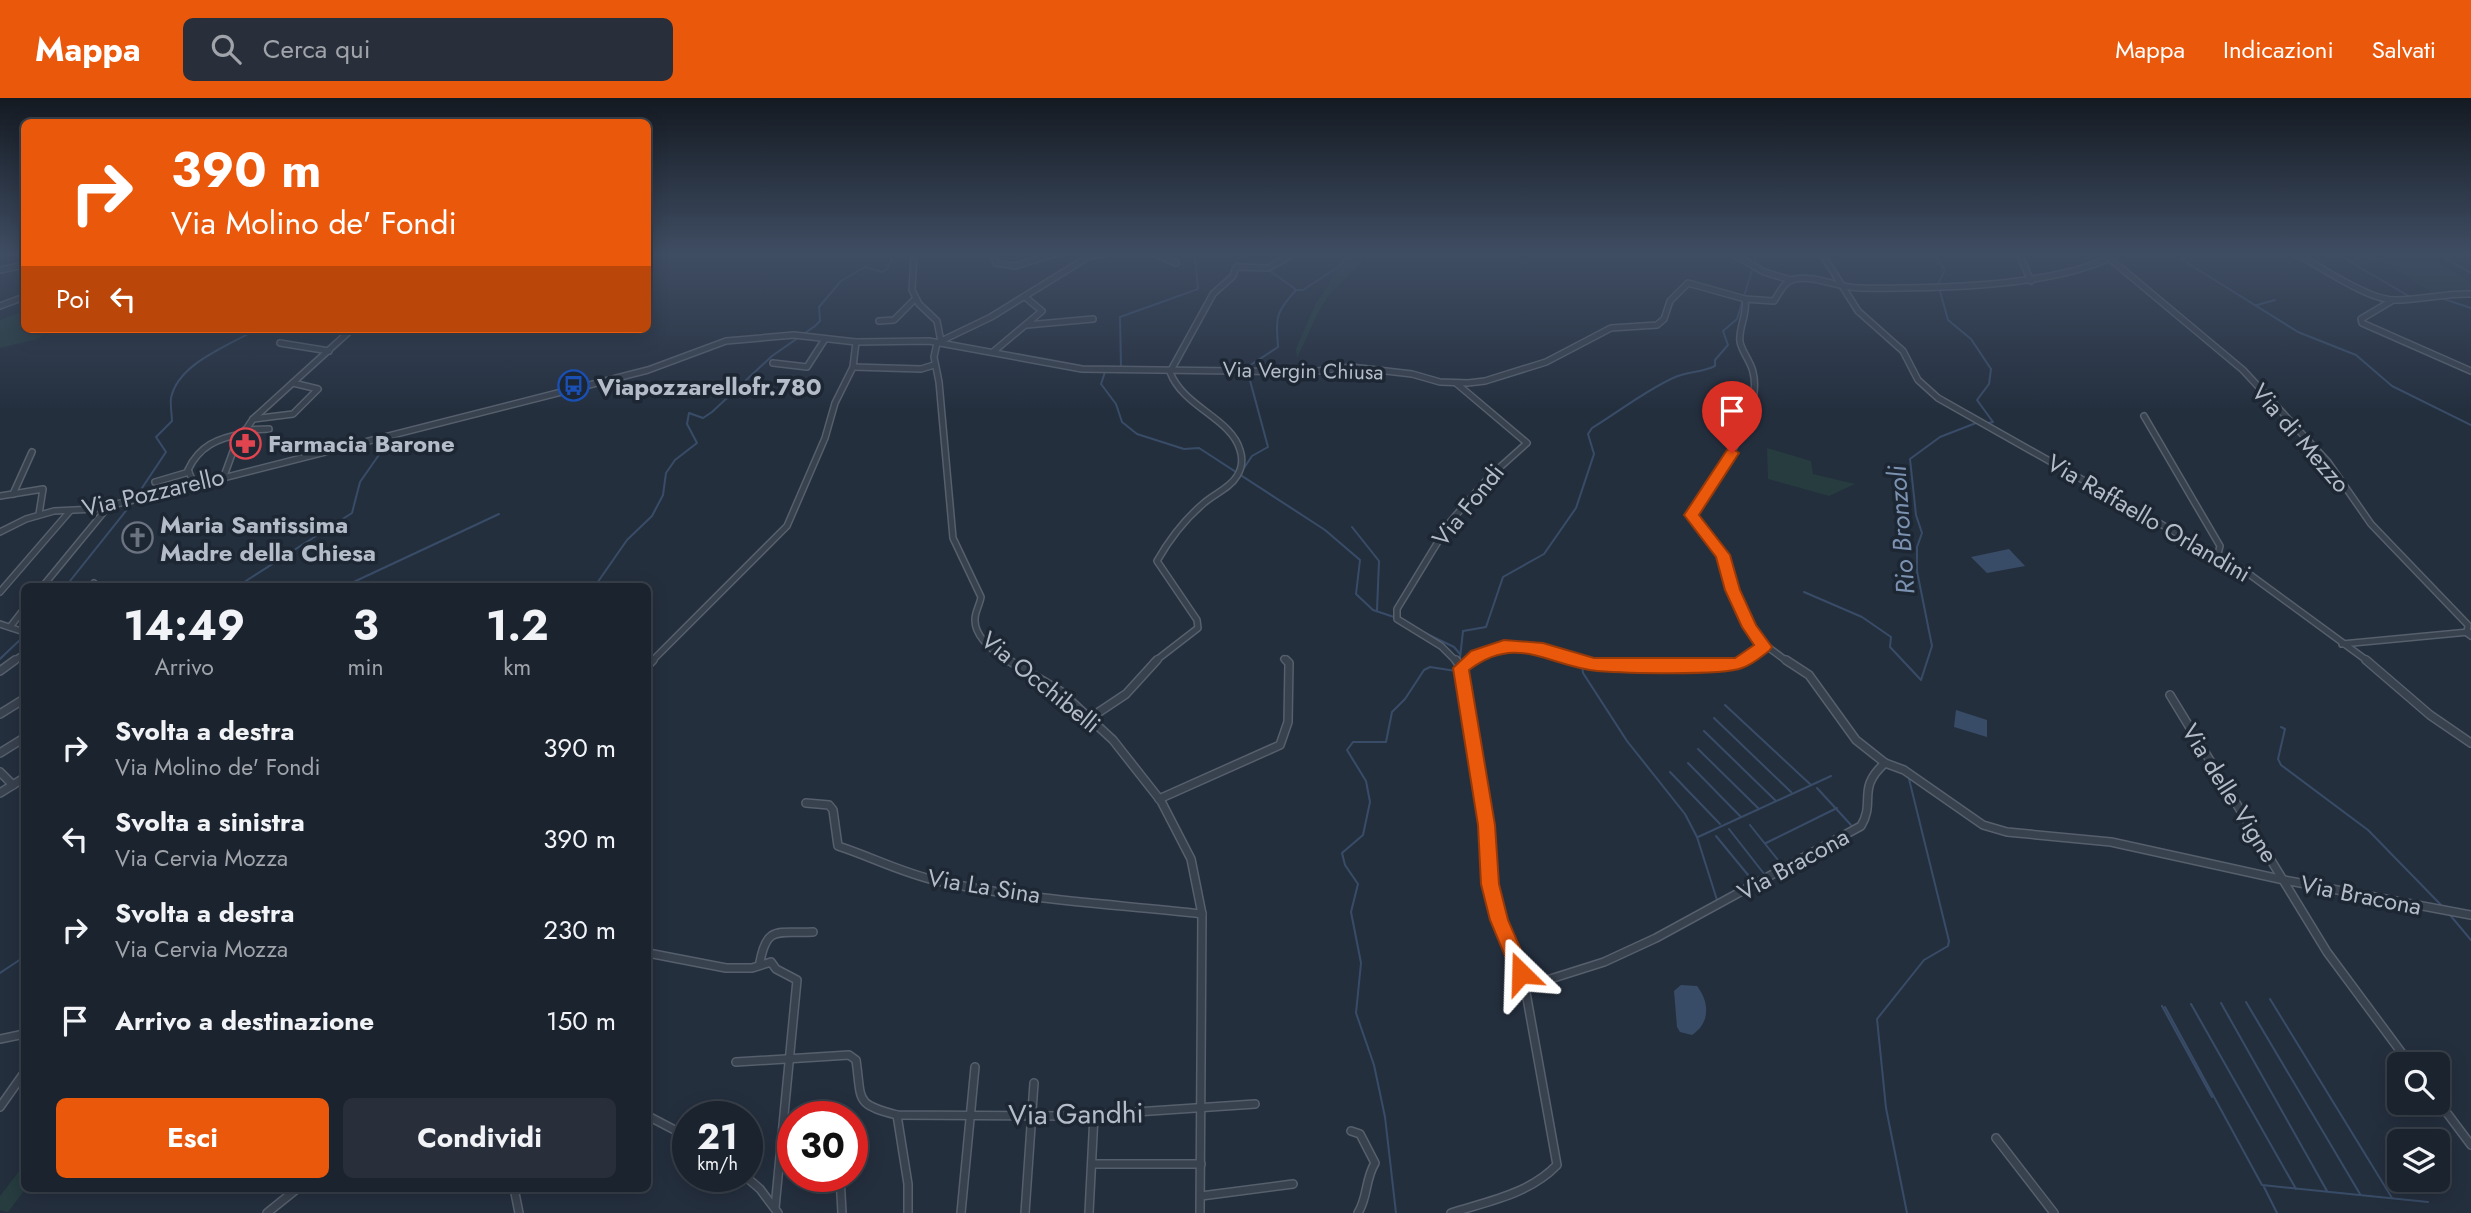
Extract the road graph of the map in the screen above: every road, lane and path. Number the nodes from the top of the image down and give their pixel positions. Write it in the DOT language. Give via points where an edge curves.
graph roads {
  1 [pos="906,306"];
  2 [pos="923,306"];
  3 [pos="1008,306"];
  4 [pos="1036,306"];
  5 [pos="1206,306"];
  6 [pos="1668,306"];
  7 [pos="1746,306"];
  8 [pos="1855,306"];
  9 [pos="2166,306"];
  10 [pos="2380,306"];
  11 [pos="1093,319"];
  12 [pos="879,321"];
  13 [pos="1022,327"];
  14 [pos="348,333"];
  15 [pos="825,339"];
  16 [pos="856,342"];
  17 [pos="939,342"];
  18 [pos="281,343"];
  19 [pos="328,351"];
  20 [pos="993,352"];
  21 [pos="773,363"];
  22 [pos="934,365"];
  23 [pos="853,366"];
  24 [pos="2471,371"];
  25 [pos="1170,372"];
  26 [pos="293,383"];
  27 [pos="1456,383"];
  28 [pos="2144,416"];
  29 [pos="265,418"];
  30 [pos="253,419"];
  31 [pos="255,429"];
  32 [pos="269,429"];
  33 [pos="244,432"];
  34 [pos="32,452"];
  35 [pos="189,472"];
  36 [pos="224,476"];
  37 [pos="155,482"];
  38 [pos="194,484"];
  39 [pos="13,494"];
  40 [pos="0,496"];
  41 [pos="108,507"];
  42 [pos="70,511"];
  43 [pos="39,514"];
  44 [pos="0,532"];
  45 [pos="2218,554"];
  46 [pos="45,583"];
  47 [pos="0,592"];
  48 [pos="21,614"];
  49 [pos="0,624"];
  50 [pos="10,627"];
  51 [pos="21,631"];
  52 [pos="2470,634"];
  53 [pos="2342,644"];
  54 [pos="1764,647"];
  55 [pos="21,656"];
  56 [pos="1284,659"];
  57 [pos="651,661"];
  58 [pos="1461,668"];
  59 [pos="0,671"];
  60 [pos="2170,695"];
  61 [pos="21,701"];
  62 [pos="0,714"];
  63 [pos="1090,718"];
  64 [pos="21,739"];
  65 [pos="2471,743"];
  66 [pos="0,753"];
  67 [pos="1885,763"];
  68 [pos="0,772"];
  69 [pos="21,780"];
  70 [pos="13,785"];
  71 [pos="0,793"];
  72 [pos="1158,799"];
  73 [pos="806,803"];
  74 [pos="2284,880"];
  75 [pos="1202,914"];
  76 [pos="2471,915"];
  77 [pos="813,932"];
  78 [pos="651,954"];
  79 [pos="760,962"];
  80 [pos="1525,987"];
  81 [pos="21,1035"];
  82 [pos="0,1039"];
  83 [pos="2401,1052"];
  84 [pos="791,1059"];
  85 [pos="736,1062"];
  86 [pos="975,1067"];
  87 [pos="21,1077"];
  88 [pos="1034,1083"];
  89 [pos="787,1101"];
  90 [pos="1255,1104"];
  91 [pos="0,1107"];
  92 [pos="1203,1111"];
  93 [pos="1032,1114"];
  94 [pos="897,1115"];
  95 [pos="1094,1115"];
  96 [pos="2448,1115"];
  97 [pos="971,1117"];
  98 [pos="651,1118"];
  99 [pos="672,1129"];
  100 [pos="1351,1130"];
  101 [pos="1996,1138"];
  102 [pos="2471,1145"];
  103 [pos="1092,1164"];
  104 [pos="1201,1164"];
  105 [pos="1293,1184"];
  106 [pos="293,1192"];
  107 [pos="515,1192"];
  108 [pos="760,1192"];
  109 [pos="779,1192"];
  110 [pos="841,1192"];
  111 [pos="1201,1196"];
  112 [pos="777,1210"];
  113 [pos="267,1213"];
  114 [pos="519,1213"];
  115 [pos="842,1213"];
  116 [pos="908,1213"];
  117 [pos="961,1213"];
  118 [pos="1025,1213"];
  119 [pos="1089,1213"];
  120 [pos="1200,1213"];
  121 [pos="1357,1213"];
  122 [pos="1451,1213"];
  123 [pos="2054,1213"];
  1 -- 12 [label="street" via="894,320"];
  2 -- 17 [label="street" via="936,318"];
  3 -- 17 [label="street"];
  4 -- 13 [label="street" via="1042,311"];
  5 -- 25 [label="street"];
  6 -- 27 [label="street, Via Vergin Chiusa" via="1657,325 1611,328 1546,362 1485,381"];
  7 -- 54 [label="street" via="1740,341 1754,374 1751,404 1732,453 1691,515 1723,555 1749,627"];
  8 -- 45 [label="street, Via Raffaello Orlandini" via="1903,351 1918,380 1938,398"];
  9 -- 52 [label="street, Via di Mezzo" via="2243,370 2328,462 2364,516 2468,625"];
  10 -- 24 [label="street" via="2362,323"];
  11 -- 13 [label="street"];
  13 -- 20 [label="street"];
  14 -- 19 [label="street"];
  15 -- 16 [label="street, Via Pozzarello"];
  15 -- 21 [label="street" via="807,367"];
  15 -- 36 [label="street, Via Pozzarello" via="797,335 726,341 648,370"];
  16 -- 17 [label="street, Via Vergin Chiusa"];
  16 -- 23 [label="street"];
  17 -- 20 [label="street, Via Vergin Chiusa"];
  17 -- 22 [label="street, Via Occhibelli" via="933,350"];
  18 -- 19 [label="street"];
  19 -- 26 [label="street"];
  20 -- 25 [label="street, Via Vergin Chiusa" via="1082,369"];
  22 -- 23 [label="street" via="921,369"];
  22 -- 63 [label="street, Via Occhibelli" via="953,538 981,597 976,628 1001,655 1059,690"];
  23 -- 57 [label="street" via="787,526"];
  25 -- 27 [label="street, Via Vergin Chiusa" via="1309,372 1351,367"];
  25 -- 63 [label="street" via="1201,411 1228,430 1243,453 1242,461 1236,478 1201,506 1157,561 1198,628 1152,664 1126,694"];
  26 -- 29 [label="street" via="318,389 293,414"];
  26 -- 30 [label="street"];
  27 -- 58 [label="street, Via Fondi" via="1527,443 1502,462 1440,537 1397,609 1397,619 1417,635 1449,649"];
  28 -- 45 [label="street" via="2220,546"];
  29 -- 30 [label="street"];
  29 -- 31 [label="street"];
  30 -- 33 [label="street"];
  31 -- 32 [label="street"];
  31 -- 33 [label="street"];
  33 -- 35 [label="street" via="219,436 192,461"];
  33 -- 36 [label="street"];
  34 -- 39 [label="street"];
  35 -- 37 [label="street"];
  35 -- 38 [label="street"];
  36 -- 38 [label="street, Via Pozzarello"];
  38 -- 41 [label="street, Via Pozzarello"];
  39 -- 40 [label="street"];
  39 -- 43 [label="street" via="43,489"];
  41 -- 42 [label="street, Via Pozzarello"];
  41 -- 46 [label="street"];
  42 -- 43 [label="street, Via Pozzarello"];
  42 -- 47 [label="street"];
  43 -- 44 [label="street, Via Pozzarello"];
  45 -- 53 [label="street, Via Raffaello Orlandini"];
  48 -- 50 [label="street"];
  49 -- 50 [label="street"];
  50 -- 51 [label="street"];
  52 -- 53 [label="street"];
  53 -- 65 [label="street, Via Raffaello Orlandini"];
  54 -- 58 [label="street" via="1738,664 1686,666 1594,664 1543,649 1504,646"];
  54 -- 67 [label="street" via="1809,675 1856,740"];
  55 -- 59 [label="street"];
  56 -- 72 [label="street" via="1289,663 1288,722 1280,745"];
  58 -- 80 [label="street" via="1487,825 1490,884"];
  60 -- 74 [label="street, Via delle Vigne"];
  61 -- 62 [label="street"];
  63 -- 72 [label="street, Via Occhibelli"];
  64 -- 66 [label="street"];
  67 -- 74 [label="street, Via Bracona" via="1904,770 1983,825 2111,842"];
  67 -- 80 [label="street, Via Bracona" via="1870,777 1861,826 1656,938 1604,962"];
  68 -- 70 [label="street"];
  69 -- 70 [label="street"];
  70 -- 71 [label="street"];
  72 -- 75 [label="street, Via Occhibelli" via="1184,841"];
  73 -- 75 [label="street, Via La Sina" via="829,805 833,810 838,846 912,875 999,892"];
  74 -- 76 [label="street, Via Bracona"];
  74 -- 83 [label="street, Via delle Vigne" via="2327,952"];
  75 -- 92 [label="street, Via Occhibelli"];
  77 -- 79 [label="street" via="770,935 764,940"];
  78 -- 79 [label="street" via="752,968"];
  79 -- 84 [label="street" via="771,962 797,980"];
  80 -- 122 [label="street" via="1557,1164 1522,1188"];
  81 -- 82 [label="street"];
  84 -- 85 [label="street"];
  84 -- 89 [label="street"];
  84 -- 94 [label="street, Via Gandhi" via="849,1055 856,1060 862,1098 869,1108"];
  86 -- 97 [label="street"];
  87 -- 91 [label="street"];
  88 -- 93 [label="street"];
  90 -- 92 [label="street, Via Gandhi"];
  92 -- 95 [label="street, Via Gandhi"];
  92 -- 104 [label="street, Via Occhibelli"];
  93 -- 95 [label="street, Via Gandhi"];
  93 -- 97 [label="street, Via Gandhi"];
  93 -- 118 [label="street"];
  94 -- 97 [label="street, Via Gandhi"];
  94 -- 116 [label="street"];
  95 -- 103 [label="street"];
  96 -- 102 [label="street"];
  97 -- 117 [label="street"];
  98 -- 99 [label="street"];
  100 -- 121 [label="street" via="1360,1134 1375,1163 1366,1200"];
  101 -- 123 [label="street"];
  103 -- 104 [label="street"];
  103 -- 119 [label="street"];
  104 -- 111 [label="street, Via Occhibelli"];
  105 -- 111 [label="street"];
  106 -- 113 [label="street"];
  107 -- 114 [label="street"];
  108 -- 112 [label="street"];
  109 -- 112 [label="street"];
  110 -- 115 [label="street"];
  111 -- 120 [label="street, Via Occhibelli"];
}
